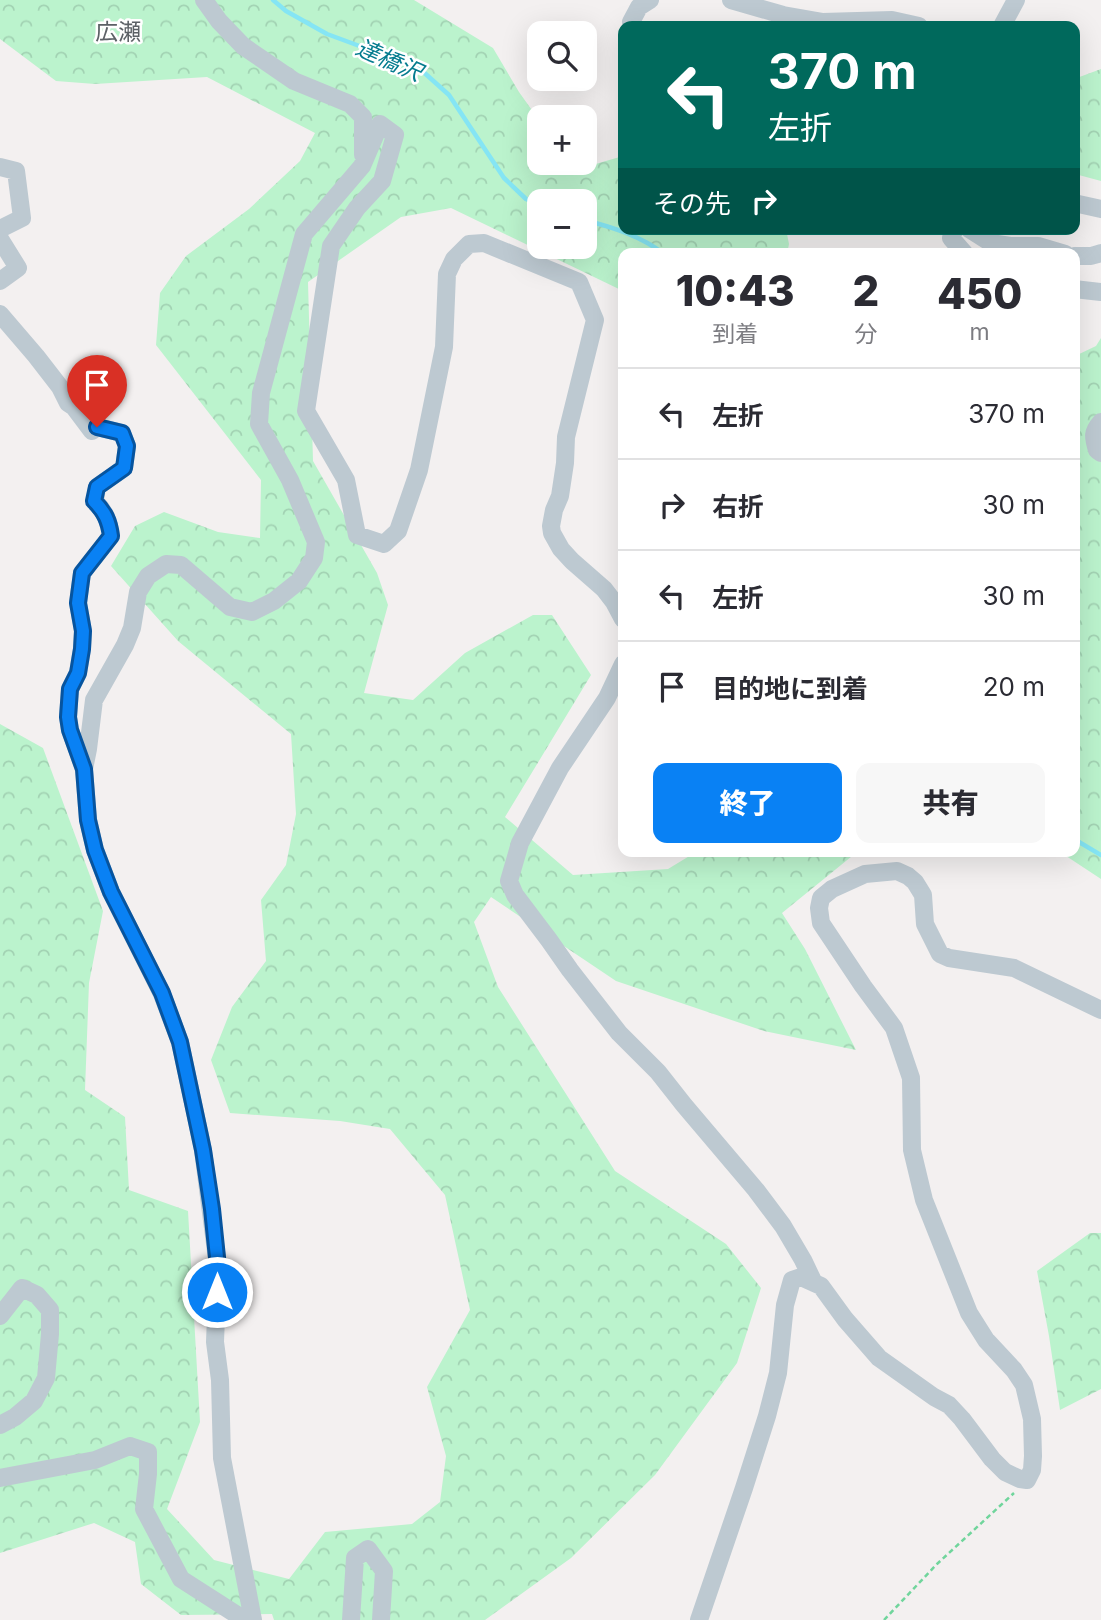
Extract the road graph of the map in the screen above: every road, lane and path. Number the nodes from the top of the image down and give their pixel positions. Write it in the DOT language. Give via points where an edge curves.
graph roads {
  1 [pos="204,0"];
  2 [pos="650,0"];
  3 [pos="731,0"];
  4 [pos="1016,0"];
  5 [pos="632,21"];
  6 [pos="817,21"];
  7 [pos="858,21"];
  8 [pos="896,21"];
  9 [pos="1005,21"];
  10 [pos="0,166"];
  11 [pos="362,166"];
  12 [pos="1080,204"];
  13 [pos="1101,209"];
  14 [pos="0,229"];
  15 [pos="978,235"];
  16 [pos="0,239"];
  17 [pos="1045,248"];
  18 [pos="1101,253"];
  19 [pos="1080,256"];
  20 [pos="0,281"];
  21 [pos="1080,290"];
  22 [pos="1101,292"];
  23 [pos="0,314"];
  24 [pos="1101,422"];
  25 [pos="1101,453"];
  26 [pos="618,610"];
  27 [pos="618,675"];
  28 [pos="84,769"];
  29 [pos="1101,1010"];
  30 [pos="814,1283"];
  31 [pos="0,1316"];
  32 [pos="0,1425"];
  33 [pos="0,1478"];
  34 [pos="1027,1480"];
  35 [pos="245,1620"];
  36 [pos="253,1620"];
  37 [pos="351,1620"];
  38 [pos="381,1620"];
  39 [pos="699,1620"];
  40 [pos="884,1620"];
  1 -- 11 [label="street" via="243,46 294,81 350,104 363,117"];
  2 -- 5 [label="street" via="639,7"];
  3 -- 6 [label="street"];
  4 -- 9 [label="street"];
  7 -- 8 [label="street"];
  10 -- 14 [label="street" via="16,171 22,218"];
  11 -- 26 [label="street" via="380,124 396,135 382,181 331,246 306,411 346,480 357,536 384,544 397,531 419,470 444,347 447,274 469,244 484,243 579,282 595,320 566,437 560,496 551,526 561,549 604,589"];
  11 -- 28 [label="street" via="304,234 261,393 259,424 290,480 316,542 314,558 299,581 274,601 251,611 230,607 181,565 166,564 148,576 138,592 125,645 94,699"];
  12 -- 13 [label="street"];
  15 -- 17 [label="street" via="991,243"];
  16 -- 20 [label="street" via="18,268"];
  18 -- 19 [label="street"];
  21 -- 22 [label="street"];
  23 -- 28 [label="street" via="92,431 97,427 122,433 127,446 124,468 97,487 94,501 110,523 111,536 82,573 78,603 82,649 70,689 68,717"];
  24 -- 25 [label="street" via="1094,439"];
  27 -- 30 [label="street" via="520,843 509,881 569,970 619,1033 658,1072 756,1190 783,1226"];
  28 -- 36 [label="street" via="95,850 180,1042 203,1150 218,1267 215,1342 222,1458"];
  29 -- 34 [label="street" via="1014,968 940,954 925,924 923,895 915,882 897,871 865,874 821,898 821,923 894,1028 911,1079 912,1150 924,1200 969,1313 1024,1385 1032,1419 1032,1470"];
  30 -- 34 [label="street" via="879,1358 949,1405 1004,1472"];
  30 -- 39 [label="street" via="801,1277 792,1280 778,1373"];
  31 -- 32 [label="street" via="22,1288 37,1295 50,1310 46,1378 34,1401"];
  33 -- 35 [label="street" via="95,1460 130,1446 148,1452 144,1509 181,1579"];
  34 -- 40 [label="path"];
  37 -- 38 [label="street" via="355,1558 368,1549 384,1571"];
}
